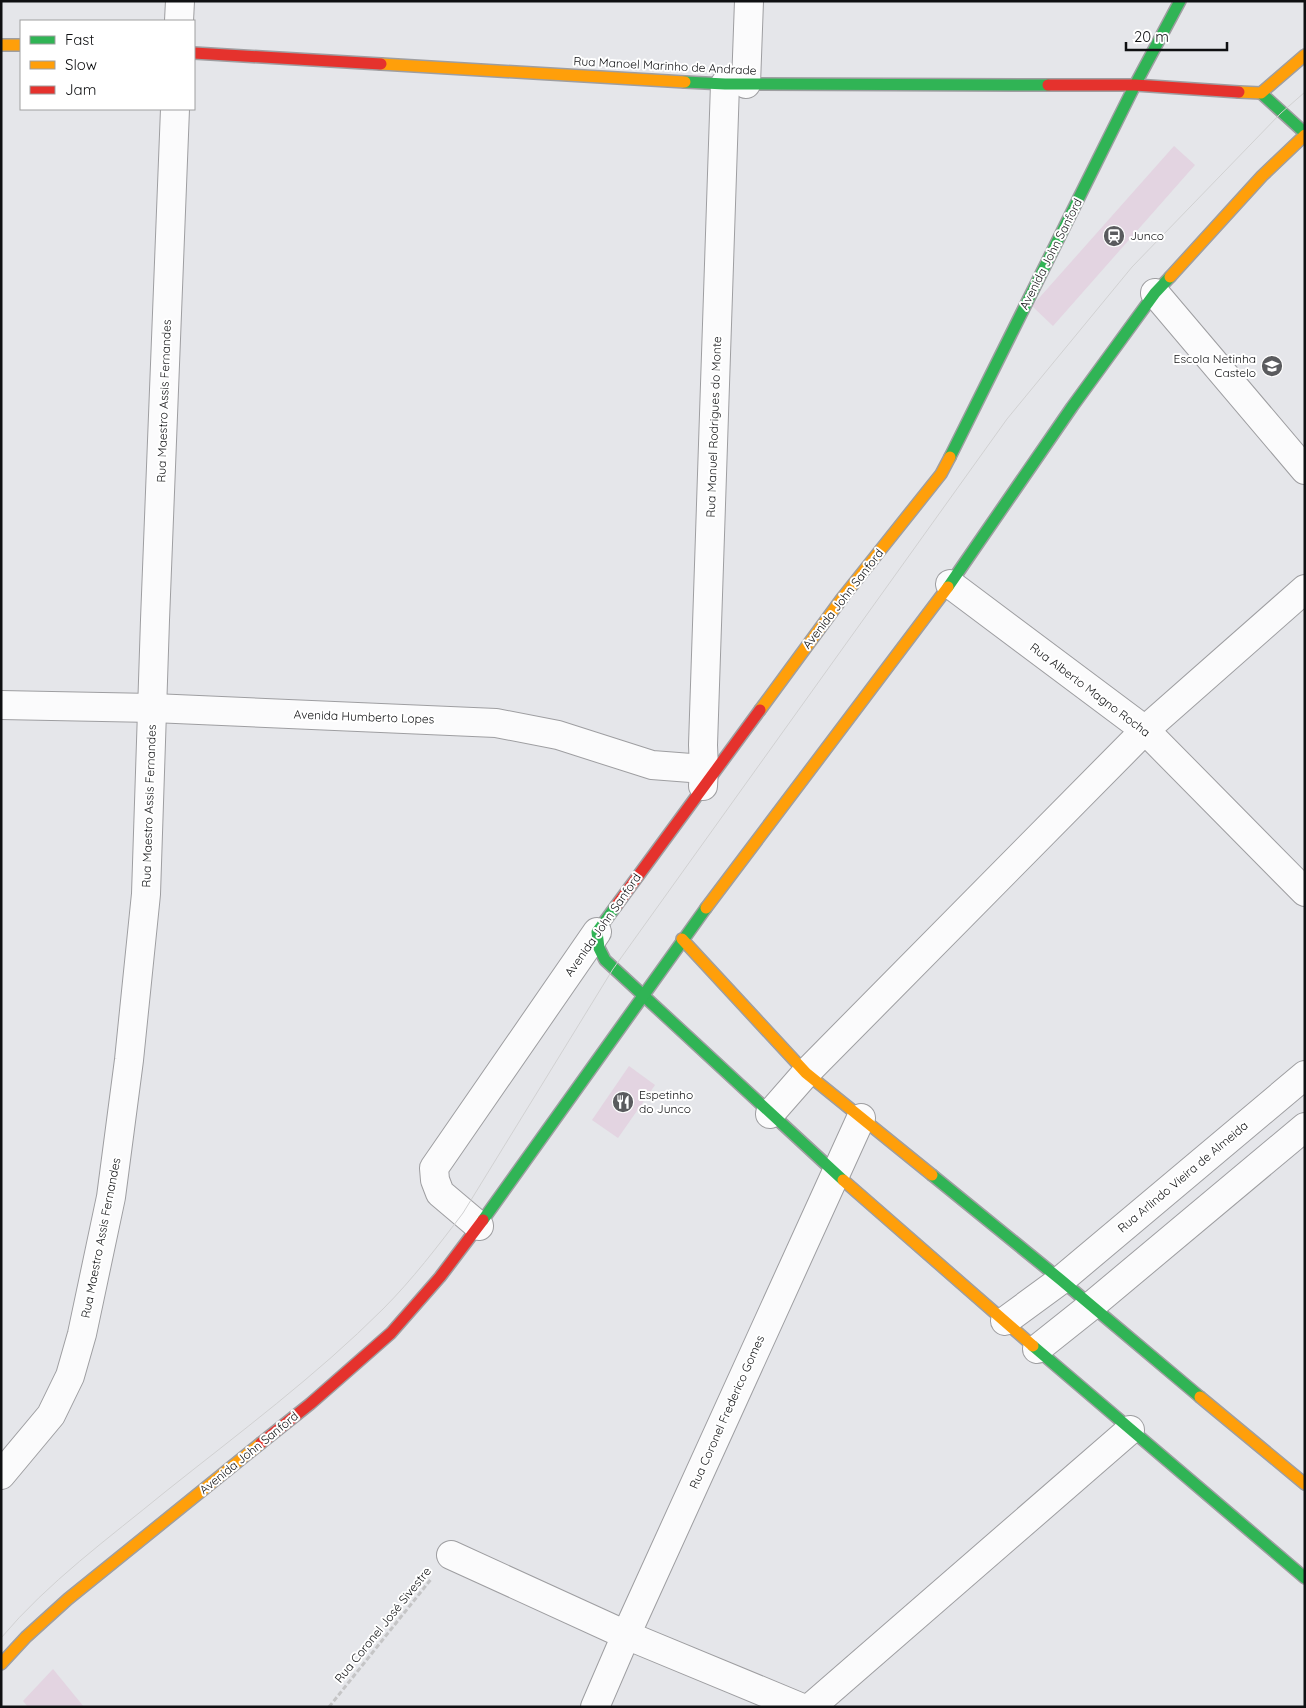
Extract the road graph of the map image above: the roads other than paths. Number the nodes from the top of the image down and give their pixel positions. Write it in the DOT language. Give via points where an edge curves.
graph roads {
  1 [pos="180,1"];
  2 [pos="750,1"];
  3 [pos="1180,1"];
  4 [pos="179,20"];
  5 [pos="1,44"];
  6 [pos="20,45"];
  7 [pos="195,53"];
  8 [pos="1305,55"];
  9 [pos="735,84"];
  10 [pos="1135,85"];
  11 [pos="1261,93"];
  12 [pos="175,110"];
  13 [pos="1305,134"];
  14 [pos="1155,293"];
  15 [pos="1305,470"];
  16 [pos="950,584"];
  17 [pos="1305,590"];
  18 [pos="1,705"];
  19 [pos="152,708"];
  20 [pos="1145,730"];
  21 [pos="703,778"];
  22 [pos="1305,892"];
  23 [pos="598,932"];
  24 [pos="682,939"];
  25 [pos="642,996"];
  26 [pos="806,1073"];
  27 [pos="1305,1075"];
  28 [pos="770,1114"];
  29 [pos="861,1118"];
  30 [pos="1305,1127"];
  31 [pos="835,1173"];
  32 [pos="479,1226"];
  33 [pos="1061,1280"];
  34 [pos="1091,1306"];
  35 [pos="1004,1321"];
  36 [pos="1037,1349"];
  37 [pos="1130,1430"];
  38 [pos="1,1475"];
  39 [pos="1305,1484"];
  40 [pos="451,1555"];
  41 [pos="1305,1578"];
  42 [pos="626,1635"];
  43 [pos="11,1636"];
  44 [pos="26,1637"];
  45 [pos="1,1664"];
  46 [pos="595,1707"];
  47 [pos="800,1707"];
  48 [pos="811,1707"];
  1 -- 4 [label="street"];
  2 -- 9 [label="street, Rua Manuel Rodrigues do Monte"];
  3 -- 10 [label="main road, Avenida John Sanford"];
  5 -- 6 [label="main road"];
  7 -- 9 [label="main road, Rua Manoel Marinho de Andrade"];
  8 -- 11 [label="main road"];
  9 -- 10 [label="main road, Rua Manoel Marinho de Andrade"];
  9 -- 21 [label="street, Rua Manuel Rodrigues do Monte"];
  10 -- 11 [label="main road"];
  10 -- 21 [label="main road, Avenida John Sanford" via="941,474"];
  11 -- 13 [label="main road"];
  12 -- 19 [label="street, Rua Maestro Assis Fernandes"];
  13 -- 14 [label="main road, Avenida John Sanford"];
  14 -- 15 [label="street"];
  14 -- 16 [label="main road, Avenida John Sanford"];
  16 -- 20 [label="street, Rua Alberto Magno Rocha"];
  16 -- 24 [label="main road, Avenida John Sanford"];
  17 -- 20 [label="street"];
  18 -- 19 [label="street, Avenida Humberto Lopes"];
  19 -- 21 [label="street, Avenida Humberto Lopes" via="496,723 558,735"];
  19 -- 38 [label="street, Rua Maestro Assis Fernandes" via="146,894 111,1197 70,1376 51,1415"];
  20 -- 22 [label="street, Rua Alberto Magno Rocha"];
  20 -- 26 [label="street"];
  21 -- 23 [label="main road, Avenida John Sanford"];
  23 -- 25 [label="main road" via="597,946 603,959"];
  23 -- 32 [label="street, Avenida John Sanford" via="434,1168 440,1193"];
  24 -- 25 [label="main road, Avenida John Sanford"];
  24 -- 26 [label="main road"];
  25 -- 28 [label="main road"];
  25 -- 32 [label="main road, Avenida John Sanford"];
  26 -- 28 [label="street"];
  26 -- 29 [label="main road"];
  27 -- 33 [label="street, Rua Arlindo Vieira de Almeida"];
  28 -- 31 [label="main road"];
  29 -- 31 [label="street, Rua Coronel Frederico Gomes"];
  29 -- 33 [label="main road"];
  30 -- 34 [label="street"];
  31 -- 35 [label="main road"];
  31 -- 42 [label="street, Rua Coronel Frederico Gomes"];
  32 -- 44 [label="main road, Avenida John Sanford" via="391,1333 310,1404 68,1599"];
  33 -- 34 [label="main road"];
  33 -- 35 [label="street, Rua Arlindo Vieira de Almeida"];
  34 -- 36 [label="street"];
  34 -- 39 [label="main road"];
  35 -- 36 [label="main road"];
  36 -- 37 [label="main road"];
  37 -- 41 [label="main road"];
  37 -- 48 [label="street"];
  40 -- 42 [label="street"];
  42 -- 46 [label="street, Rua Coronel Frederico Gomes"];
  42 -- 47 [label="street"];
  43 -- 44 [label="main road"];
  44 -- 45 [label="main road, Avenida John Sanford"];
}
